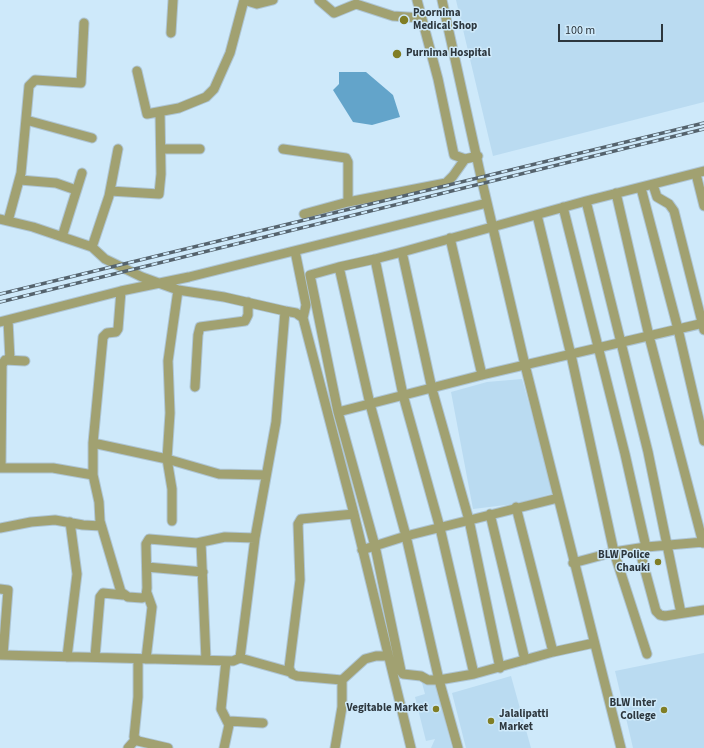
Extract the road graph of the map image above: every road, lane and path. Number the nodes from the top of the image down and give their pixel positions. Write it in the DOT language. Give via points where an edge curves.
graph roads {
  1 [pos="173,0"];
  2 [pos="244,0"];
  3 [pos="274,0"];
  4 [pos="319,0"];
  5 [pos="417,0"];
  6 [pos="442,0"];
  7 [pos="422,18"];
  8 [pos="84,23"];
  9 [pos="171,33"];
  10 [pos="137,71"];
  11 [pos="160,112"];
  12 [pos="26,120"];
  13 [pos="92,138"];
  14 [pos="283,148"];
  15 [pos="118,149"];
  16 [pos="161,149"];
  17 [pos="200,149"];
  18 [pos="478,156"];
  19 [pos="464,159"];
  20 [pos="700,172"];
  21 [pos="82,173"];
  22 [pos="20,180"];
  23 [pos="653,185"];
  24 [pos="640,188"];
  25 [pos="76,190"];
  26 [pos="110,191"];
  27 [pos="616,193"];
  28 [pos="586,201"];
  29 [pos="348,202"];
  30 [pos="487,203"];
  31 [pos="704,206"];
  32 [pos="563,207"];
  33 [pos="304,214"];
  34 [pos="537,215"];
  35 [pos="4,220"];
  36 [pos="493,226"];
  37 [pos="62,237"];
  38 [pos="450,238"];
  39 [pos="92,247"];
  40 [pos="295,251"];
  41 [pos="402,252"];
  42 [pos="375,259"];
  43 [pos="339,267"];
  44 [pos="161,283"];
  45 [pos="178,290"];
  46 [pos="121,291"];
  47 [pos="248,302"];
  48 [pos="285,311"];
  49 [pos="303,318"];
  50 [pos="4,321"];
  51 [pos="703,325"];
  52 [pos="678,329"];
  53 [pos="649,336"];
  54 [pos="621,343"];
  55 [pos="599,348"];
  56 [pos="571,355"];
  57 [pos="10,360"];
  58 [pos="25,361"];
  59 [pos="526,365"];
  60 [pos="482,375"];
  61 [pos="195,387"];
  62 [pos="432,389"];
  63 [pos="403,395"];
  64 [pos="370,404"];
  65 [pos="1,406"];
  66 [pos="338,412"];
  67 [pos="704,441"];
  68 [pos="92,444"];
  69 [pos="167,459"];
  70 [pos="0,470"];
  71 [pos="93,475"];
  72 [pos="266,475"];
  73 [pos="558,498"];
  74 [pos="516,507"];
  75 [pos="354,514"];
  76 [pos="490,514"];
  77 [pos="469,520"];
  78 [pos="172,521"];
  79 [pos="70,522"];
  80 [pos="101,526"];
  81 [pos="0,528"];
  82 [pos="440,528"];
  83 [pos="406,536"];
  84 [pos="255,538"];
  85 [pos="703,542"];
  86 [pos="202,543"];
  87 [pos="668,545"];
  88 [pos="375,546"];
  89 [pos="642,548"];
  90 [pos="362,550"];
  91 [pos="614,552"];
  92 [pos="573,563"];
  93 [pos="147,568"];
  94 [pos="203,572"];
  95 [pos="0,589"];
  96 [pos="147,593"];
  97 [pos="123,595"];
  98 [pos="704,610"];
  99 [pos="681,614"];
  100 [pos="594,643"];
  101 [pos="553,652"];
  102 [pos="647,654"];
  103 [pos="2,655"];
  104 [pos="388,656"];
  105 [pos="67,657"];
  106 [pos="95,657"];
  107 [pos="240,658"];
  108 [pos="142,659"];
  109 [pos="206,660"];
  110 [pos="525,660"];
  111 [pos="226,661"];
  112 [pos="500,668"];
  113 [pos="290,672"];
  114 [pos="474,674"];
  115 [pos="342,680"];
  116 [pos="439,680"];
  117 [pos="229,721"];
  118 [pos="263,723"];
  119 [pos="135,740"];
  120 [pos="128,748"];
  121 [pos="168,748"];
  122 [pos="224,748"];
  123 [pos="335,748"];
  124 [pos="411,748"];
  125 [pos="458,748"];
  126 [pos="621,748"];
  1 -- 9 [label="street"];
  2 -- 3 [label="street" via="257,4"];
  2 -- 11 [label="street" via="230,53 212,92 184,106"];
  4 -- 7 [label="street" via="334,13 356,4 393,16"];
  5 -- 7 [label="street"];
  6 -- 18 [label="street"];
  7 -- 19 [label="street" via="454,155"];
  8 -- 12 [label="street" via="81,83 35,80 30,86"];
  10 -- 11 [label="street" via="146,112"];
  11 -- 16 [label="street"];
  12 -- 13 [label="street"];
  12 -- 22 [label="street"];
  14 -- 29 [label="street" via="346,158"];
  15 -- 26 [label="street"];
  16 -- 17 [label="street"];
  16 -- 26 [label="street" via="159,194"];
  18 -- 19 [label="street"];
  18 -- 30 [label="street"];
  19 -- 29 [label="street" via="446,182"];
  20 -- 23 [label="street"];
  20 -- 31 [label="street"];
  21 -- 25 [label="street"];
  22 -- 25 [label="street" via="56,183"];
  22 -- 35 [label="street"];
  23 -- 24 [label="street"];
  23 -- 51 [label="street" via="657,197 669,204 674,211"];
  24 -- 27 [label="street"];
  24 -- 52 [label="street"];
  25 -- 37 [label="street"];
  26 -- 39 [label="street"];
  27 -- 28 [label="street"];
  27 -- 53 [label="street"];
  28 -- 32 [label="street"];
  28 -- 54 [label="street"];
  29 -- 33 [label="street"];
  30 -- 36 [label="street"];
  30 -- 40 [label="street"];
  32 -- 34 [label="street"];
  32 -- 55 [label="street"];
  34 -- 36 [label="street"];
  34 -- 56 [label="street"];
  35 -- 37 [label="street" via="29,225"];
  36 -- 38 [label="street"];
  36 -- 59 [label="street"];
  37 -- 39 [label="street"];
  38 -- 41 [label="street"];
  38 -- 60 [label="street"];
  39 -- 44 [label="street" via="106,259 142,277"];
  40 -- 44 [label="street"];
  40 -- 49 [label="street" via="306,305"];
  41 -- 42 [label="street"];
  41 -- 62 [label="street"];
  42 -- 43 [label="street"];
  42 -- 63 [label="street"];
  43 -- 64 [label="street"];
  43 -- 66 [label="street" via="310,275"];
  44 -- 45 [label="street"];
  44 -- 46 [label="street"];
  45 -- 47 [label="street"];
  45 -- 69 [label="street" via="168,361 170,413"];
  46 -- 50 [label="street"];
  46 -- 68 [label="street" via="118,329 116,332 107,332 103,337"];
  47 -- 48 [label="street"];
  47 -- 61 [label="street" via="248,315 245,321 200,327"];
  48 -- 49 [label="street" via="296,313"];
  48 -- 72 [label="street" via="276,422"];
  49 -- 75 [label="street"];
  50 -- 57 [label="street"];
  51 -- 52 [label="street"];
  52 -- 53 [label="street"];
  52 -- 67 [label="street"];
  53 -- 54 [label="street"];
  53 -- 85 [label="street"];
  54 -- 55 [label="street"];
  54 -- 87 [label="street"];
  55 -- 56 [label="street"];
  55 -- 89 [label="street" via="625,454"];
  56 -- 59 [label="street"];
  56 -- 91 [label="street"];
  57 -- 58 [label="street"];
  57 -- 65 [label="street" via="5,360 2,365"];
  59 -- 60 [label="street"];
  59 -- 73 [label="street"];
  60 -- 62 [label="street"];
  62 -- 63 [label="street"];
  62 -- 77 [label="street"];
  63 -- 64 [label="street"];
  63 -- 82 [label="street"];
  64 -- 66 [label="street"];
  64 -- 83 [label="street"];
  65 -- 70 [label="street"];
  66 -- 88 [label="street"];
  68 -- 69 [label="street"];
  68 -- 71 [label="street"];
  69 -- 72 [label="street" via="219,474"];
  69 -- 78 [label="street" via="172,489"];
  70 -- 71 [label="street" via="53,468"];
  71 -- 80 [label="street"];
  72 -- 84 [label="street"];
  73 -- 74 [label="street"];
  73 -- 92 [label="street"];
  74 -- 76 [label="street"];
  74 -- 101 [label="street"];
  75 -- 90 [label="street"];
  75 -- 113 [label="street" via="299,521 300,580"];
  76 -- 77 [label="street"];
  76 -- 110 [label="street"];
  77 -- 82 [label="street"];
  77 -- 112 [label="street"];
  79 -- 80 [label="street"];
  79 -- 81 [label="street" via="31,522"];
  79 -- 105 [label="street" via="77,574"];
  80 -- 97 [label="street"];
  82 -- 83 [label="street"];
  82 -- 114 [label="street"];
  83 -- 88 [label="street"];
  83 -- 116 [label="street"];
  84 -- 86 [label="street" via="225,537"];
  84 -- 107 [label="street"];
  85 -- 87 [label="street"];
  86 -- 93 [label="street" via="149,539 146,544"];
  86 -- 94 [label="street"];
  87 -- 89 [label="street"];
  87 -- 99 [label="street"];
  88 -- 90 [label="street"];
  88 -- 116 [label="street" via="401,671 403,674 421,676 428,680"];
  89 -- 91 [label="street"];
  89 -- 99 [label="street" via="656,611 665,616"];
  90 -- 104 [label="street"];
  91 -- 92 [label="street"];
  91 -- 102 [label="street"];
  92 -- 100 [label="street"];
  93 -- 94 [label="street"];
  93 -- 96 [label="street"];
  94 -- 109 [label="street"];
  95 -- 103 [label="street" via="8,590"];
  96 -- 97 [label="street" via="142,598"];
  96 -- 108 [label="street" via="152,607"];
  97 -- 106 [label="street" via="101,595"];
  98 -- 99 [label="street"];
  100 -- 101 [label="street"];
  100 -- 126 [label="street"];
  101 -- 110 [label="street"];
  103 -- 105 [label="street"];
  104 -- 115 [label="street" via="365,659"];
  104 -- 124 [label="street"];
  105 -- 106 [label="street"];
  106 -- 108 [label="street"];
  107 -- 111 [label="street"];
  107 -- 113 [label="street"];
  108 -- 109 [label="street"];
  108 -- 119 [label="street"];
  109 -- 111 [label="street"];
  110 -- 112 [label="street"];
  111 -- 117 [label="street" via="221,709"];
  112 -- 114 [label="street"];
  113 -- 115 [label="street" via="297,676"];
  114 -- 116 [label="street"];
  115 -- 123 [label="street" via="342,707"];
  116 -- 125 [label="street"];
  117 -- 118 [label="street"];
  117 -- 122 [label="street"];
  119 -- 120 [label="street"];
  119 -- 121 [label="street"];
}
